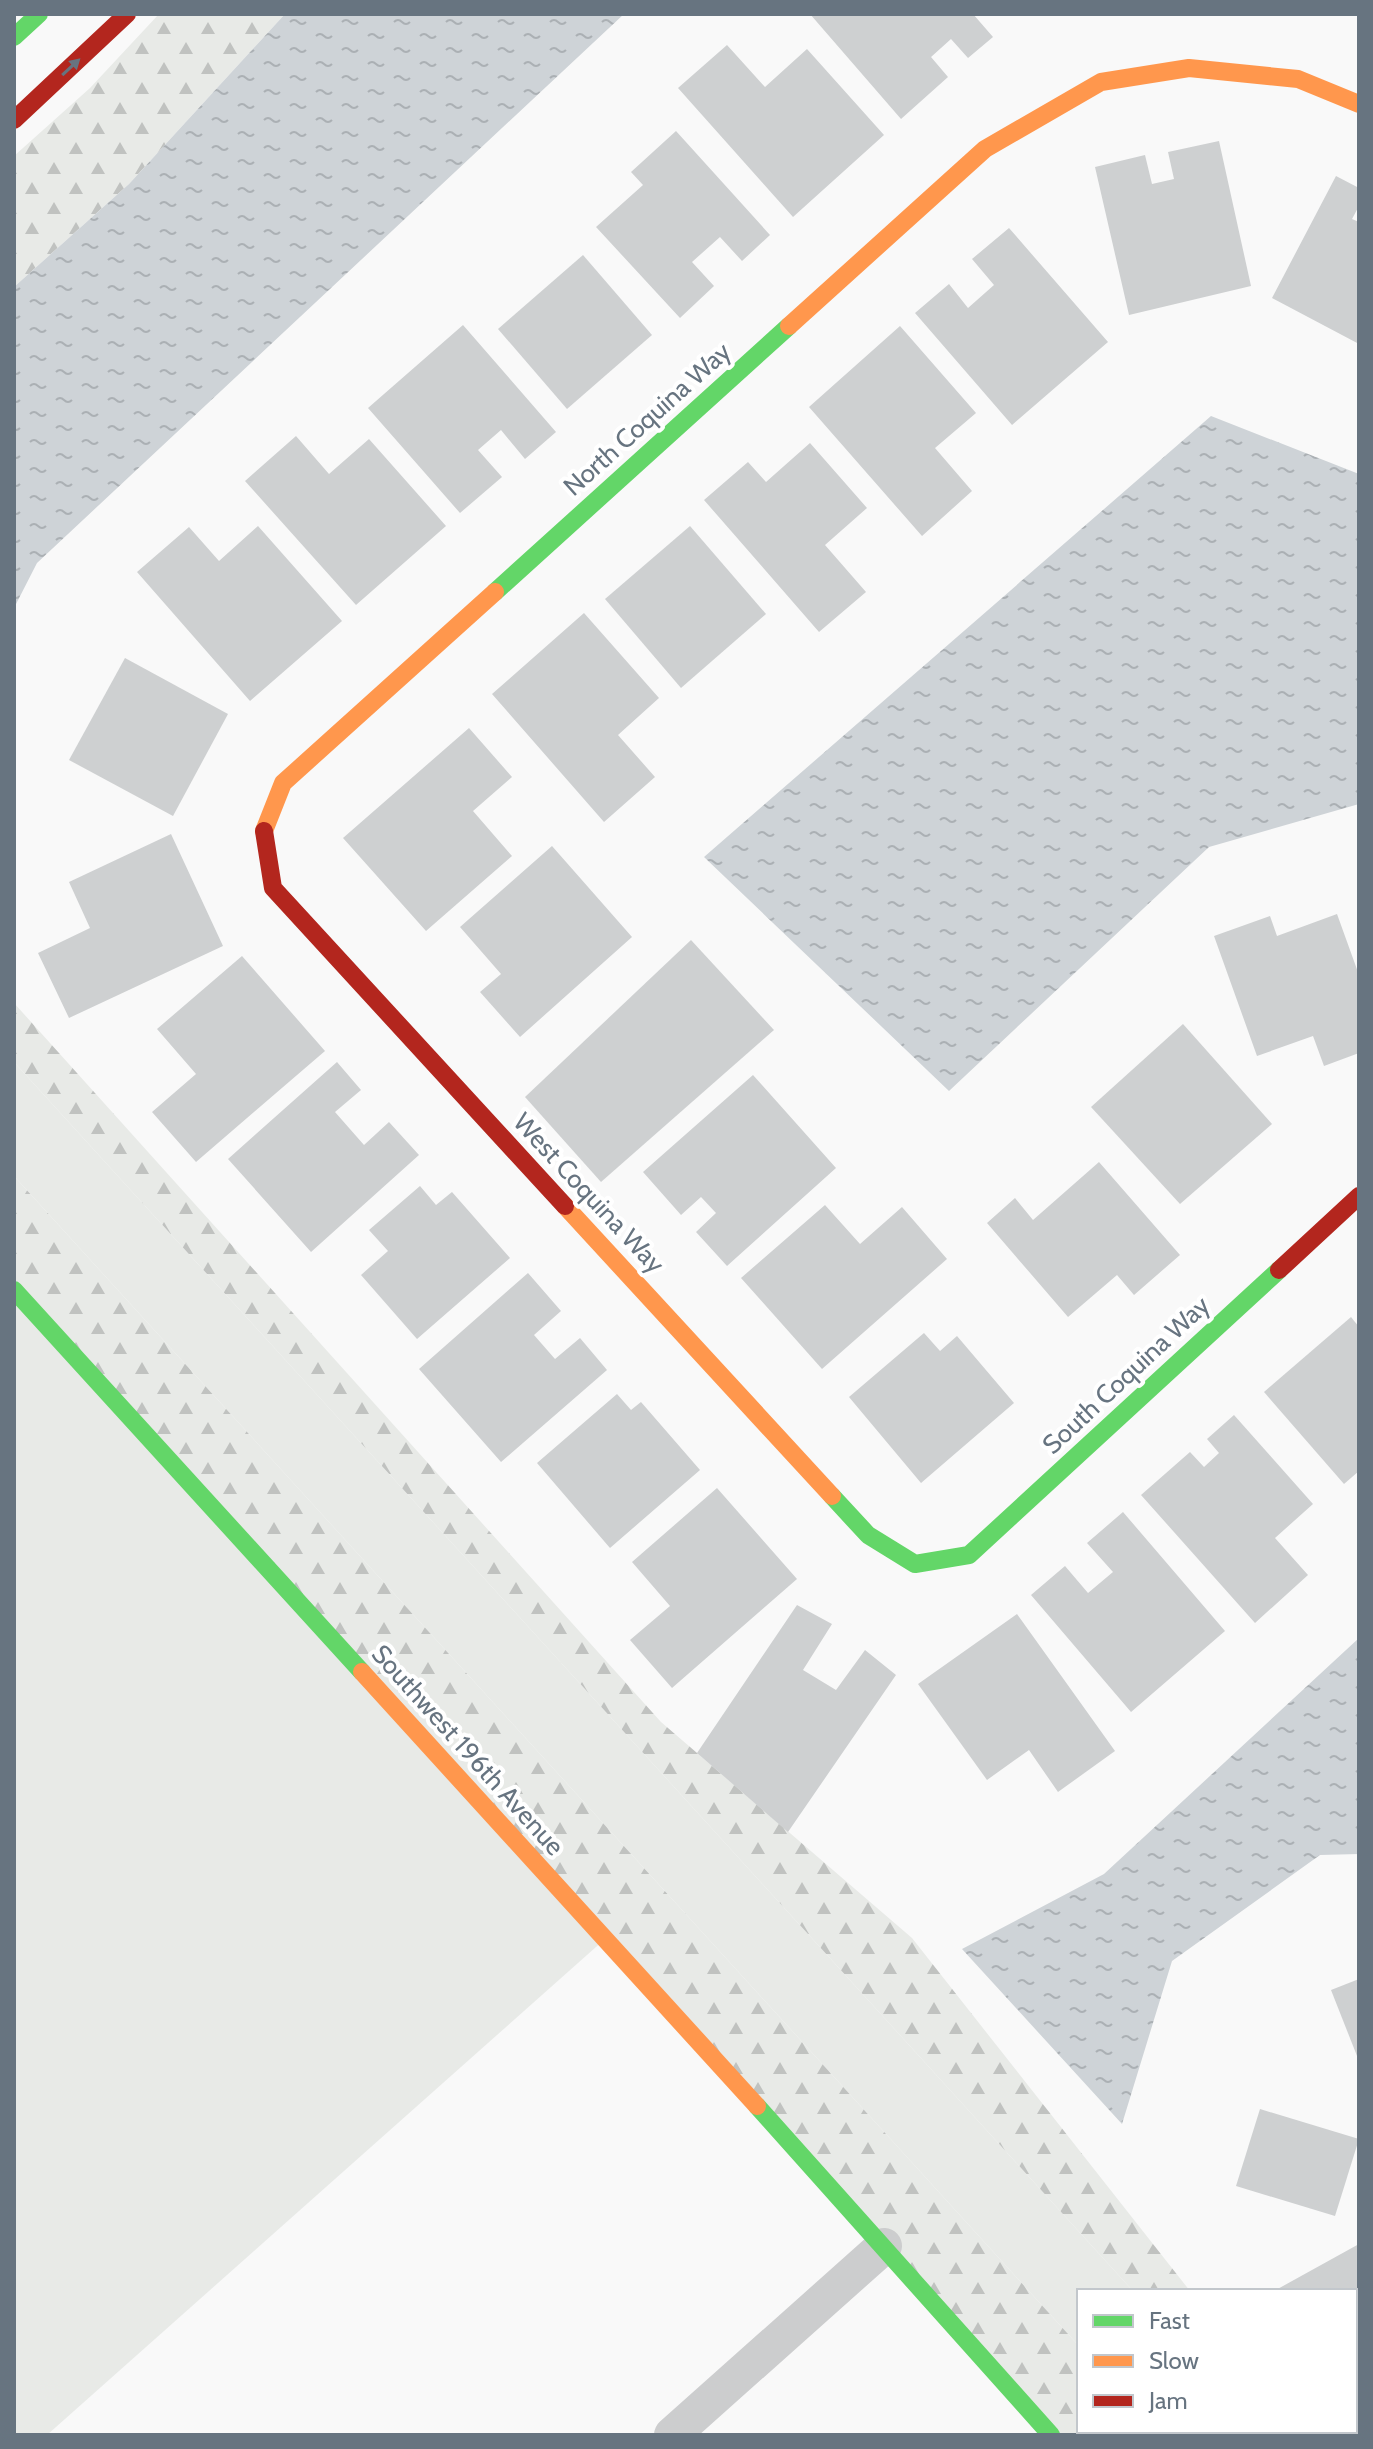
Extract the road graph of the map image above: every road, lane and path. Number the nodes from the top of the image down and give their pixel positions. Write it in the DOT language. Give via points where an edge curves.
graph roads {
  1 [pos="39,14"];
  2 [pos="127,14"];
  3 [pos="14,37"];
  4 [pos="1359,104"];
  5 [pos="14,120"];
  6 [pos="264,832"];
  7 [pos="1359,1196"];
  8 [pos="14,1290"];
  9 [pos="915,1564"];
  10 [pos="884,2246"];
  11 [pos="672,2435"];
  12 [pos="1051,2435"];
  1 -- 3 [label="street"];
  5 -- 2 [label="street, one-way"];
  4 -- 6 [label="street, North Coquina Way" via="1298,79 1189,68 1101,82 985,149 283,783"];
  6 -- 9 [label="street, West Coquina Way" via="273,888 868,1535"];
  7 -- 9 [label="street, South Coquina Way" via="969,1555"];
  8 -- 10 [label="street, Southwest 196th Avenue"];
  10 -- 11 [label="street"];
  10 -- 12 [label="street, Southwest 196th Avenue"];
}
